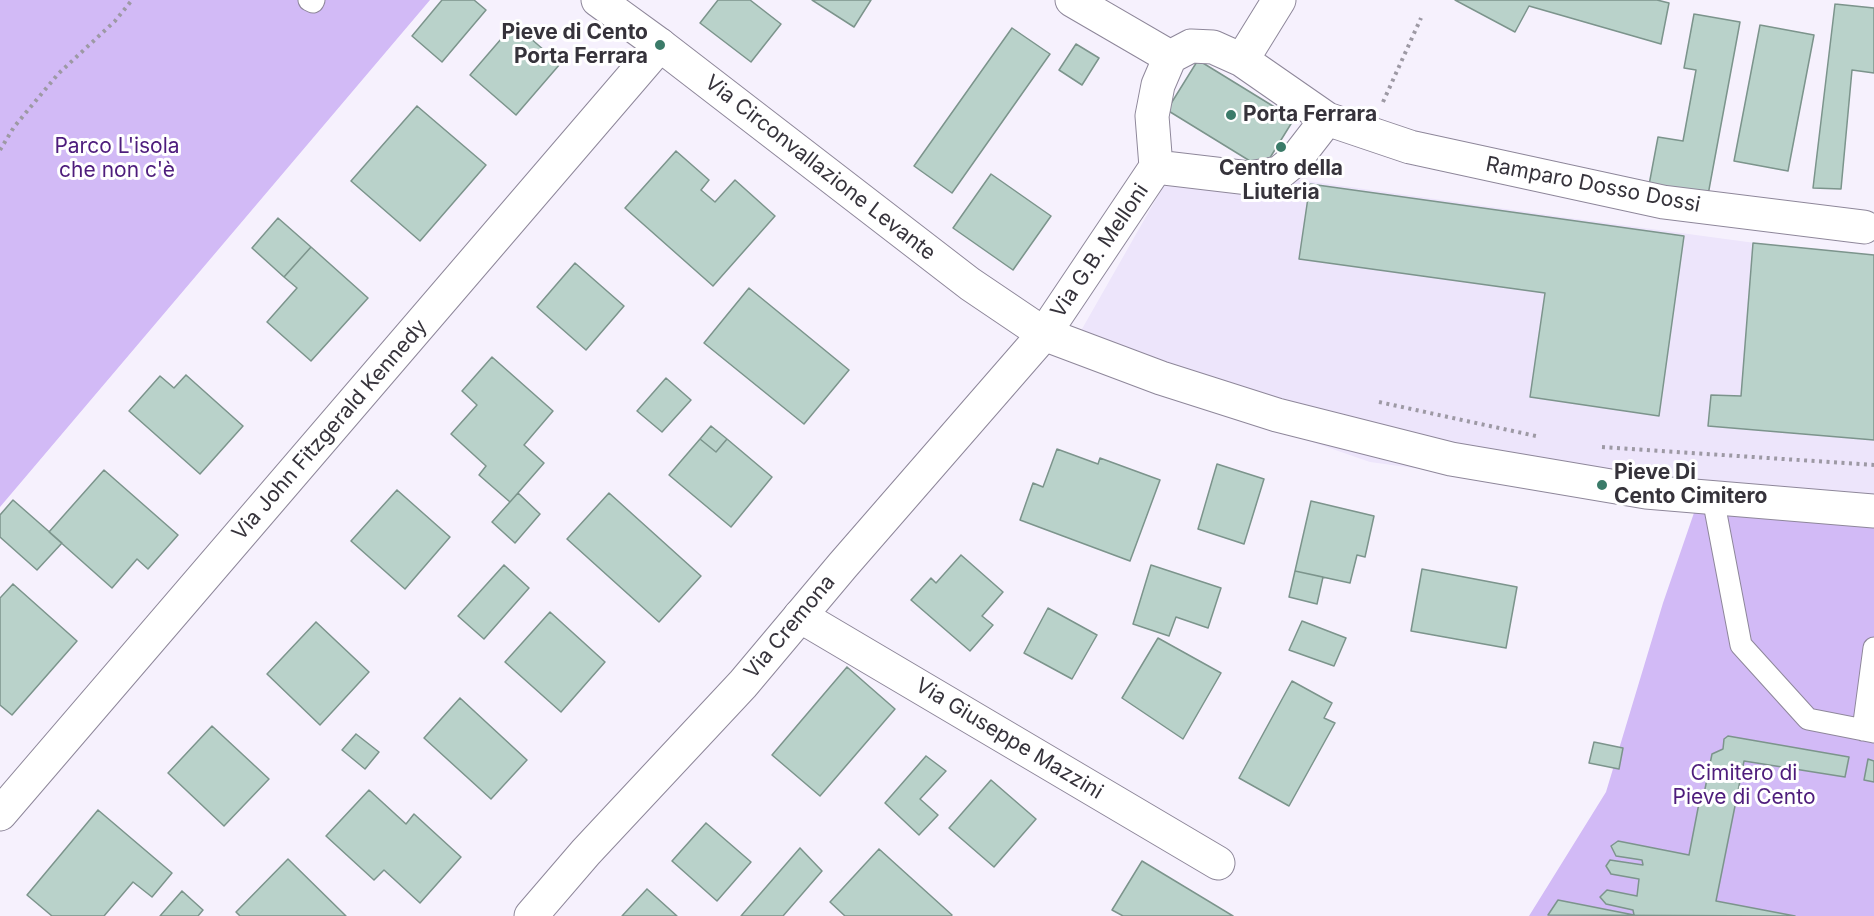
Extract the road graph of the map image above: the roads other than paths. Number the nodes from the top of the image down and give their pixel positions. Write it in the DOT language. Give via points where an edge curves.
graph roads {
  1 [pos="309,0"];
  2 [pos="314,0"];
  3 [pos="598,0"];
  4 [pos="1072,0"];
  5 [pos="1279,0"];
  6 [pos="660,45"];
  7 [pos="1170,57"];
  8 [pos="1242,60"];
  9 [pos="1327,119"];
  10 [pos="1156,167"];
  11 [pos="1864,227"];
  12 [pos="1044,334"];
  13 [pos="1713,498"];
  14 [pos="1874,511"];
  15 [pos="800,616"];
  16 [pos="1874,648"];
  17 [pos="1869,731"];
  18 [pos="0,814"];
  19 [pos="1218,863"];
  20 [pos="531,916"];
  1 -- 2 [label="lane"];
  3 -- 6 [label="street, Via Circonvallazione Levante"];
  4 -- 7 [label="street"];
  5 -- 8 [label="street"];
  6 -- 12 [label="street, Via Circonvallazione Levante" via="970,284"];
  6 -- 18 [label="street, Via John Fitzgerald Kennedy"];
  7 -- 8 [label="street, Ramparo Dosso Dossi" via="1191,46 1213,48"];
  7 -- 10 [label="street" via="1158,85 1152,116"];
  8 -- 9 [label="street, Ramparo Dosso Dossi"];
  9 -- 10 [label="street" via="1279,174 1249,178"];
  9 -- 11 [label="street, Ramparo Dosso Dossi" via="1410,147 1663,202"];
  10 -- 12 [label="street, Via G.B. Melloni"];
  12 -- 13 [label="street, Via Circonvallazione Levante" via="1161,378 1277,415 1451,459 1646,492"];
  12 -- 15 [label="street, Via Cremona"];
  13 -- 14 [label="street, Via Circonvallazione Levante"];
  13 -- 17 [label="lane" via="1741,645 1808,719"];
  15 -- 19 [label="street, Via Giuseppe Mazzini"];
  15 -- 20 [label="street, Via Cremona"];
  16 -- 17 [label="lane"];
}
